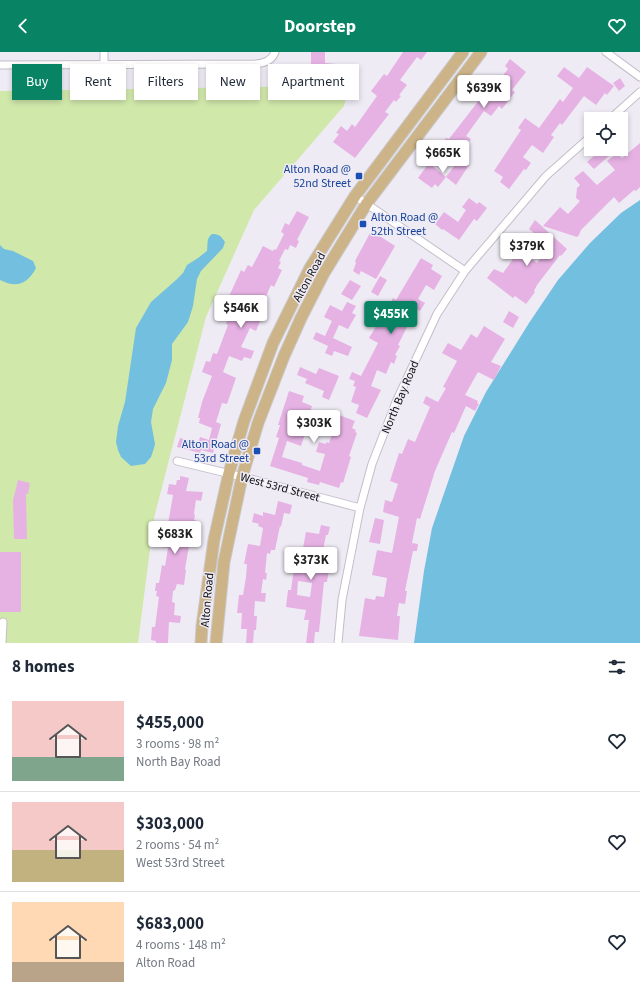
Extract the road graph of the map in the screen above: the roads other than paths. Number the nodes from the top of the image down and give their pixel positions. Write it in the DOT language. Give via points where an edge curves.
graph roads {
  1 [pos="104,52"];
  2 [pos="463,52"];
  3 [pos="481,52"];
  4 [pos="606,52"];
  5 [pos="274,54"];
  6 [pos="104,64"];
  7 [pos="0,65"];
  8 [pos="70,65"];
  9 [pos="126,65"];
  10 [pos="640,77"];
  11 [pos="640,92"];
  12 [pos="618,112"];
  13 [pos="584,142"];
  14 [pos="354,196"];
  15 [pos="367,203"];
  16 [pos="465,271"];
  17 [pos="177,461"];
  18 [pos="228,473"];
  19 [pos="242,477"];
  20 [pos="360,508"];
  21 [pos="3,622"];
  22 [pos="2,643"];
  23 [pos="201,643"];
  24 [pos="216,643"];
  25 [pos="338,643"];
  1 -- 6 [label="street"];
  2 -- 14 [label="main road, Alton Road"];
  3 -- 15 [label="main road, Alton Road"];
  4 -- 10 [label="street"];
  5 -- 9 [label="street" via="266,62 256,64"];
  7 -- 8 [label="street"];
  11 -- 12 [label="street"];
  13 -- 16 [label="street, North Bay Road" via="546,176"];
  14 -- 15 [label="street"];
  14 -- 18 [label="main road, Alton Road" via="310,268 273,343"];
  15 -- 16 [label="street"];
  15 -- 19 [label="main road, Alton Road" via="324,273 286,350 258,423"];
  16 -- 20 [label="street, North Bay Road" via="437,314 396,402 372,464"];
  17 -- 18 [label="street, West 53rd Street"];
  18 -- 19 [label="street, West 53rd Street"];
  18 -- 23 [label="main road, Alton Road" via="214,540"];
  19 -- 20 [label="street, West 53rd Street"];
  19 -- 24 [label="main road, Alton Road" via="224,562"];
  20 -- 25 [label="street, North Bay Road" via="342,600"];
  21 -- 22 [label="street"];
}
